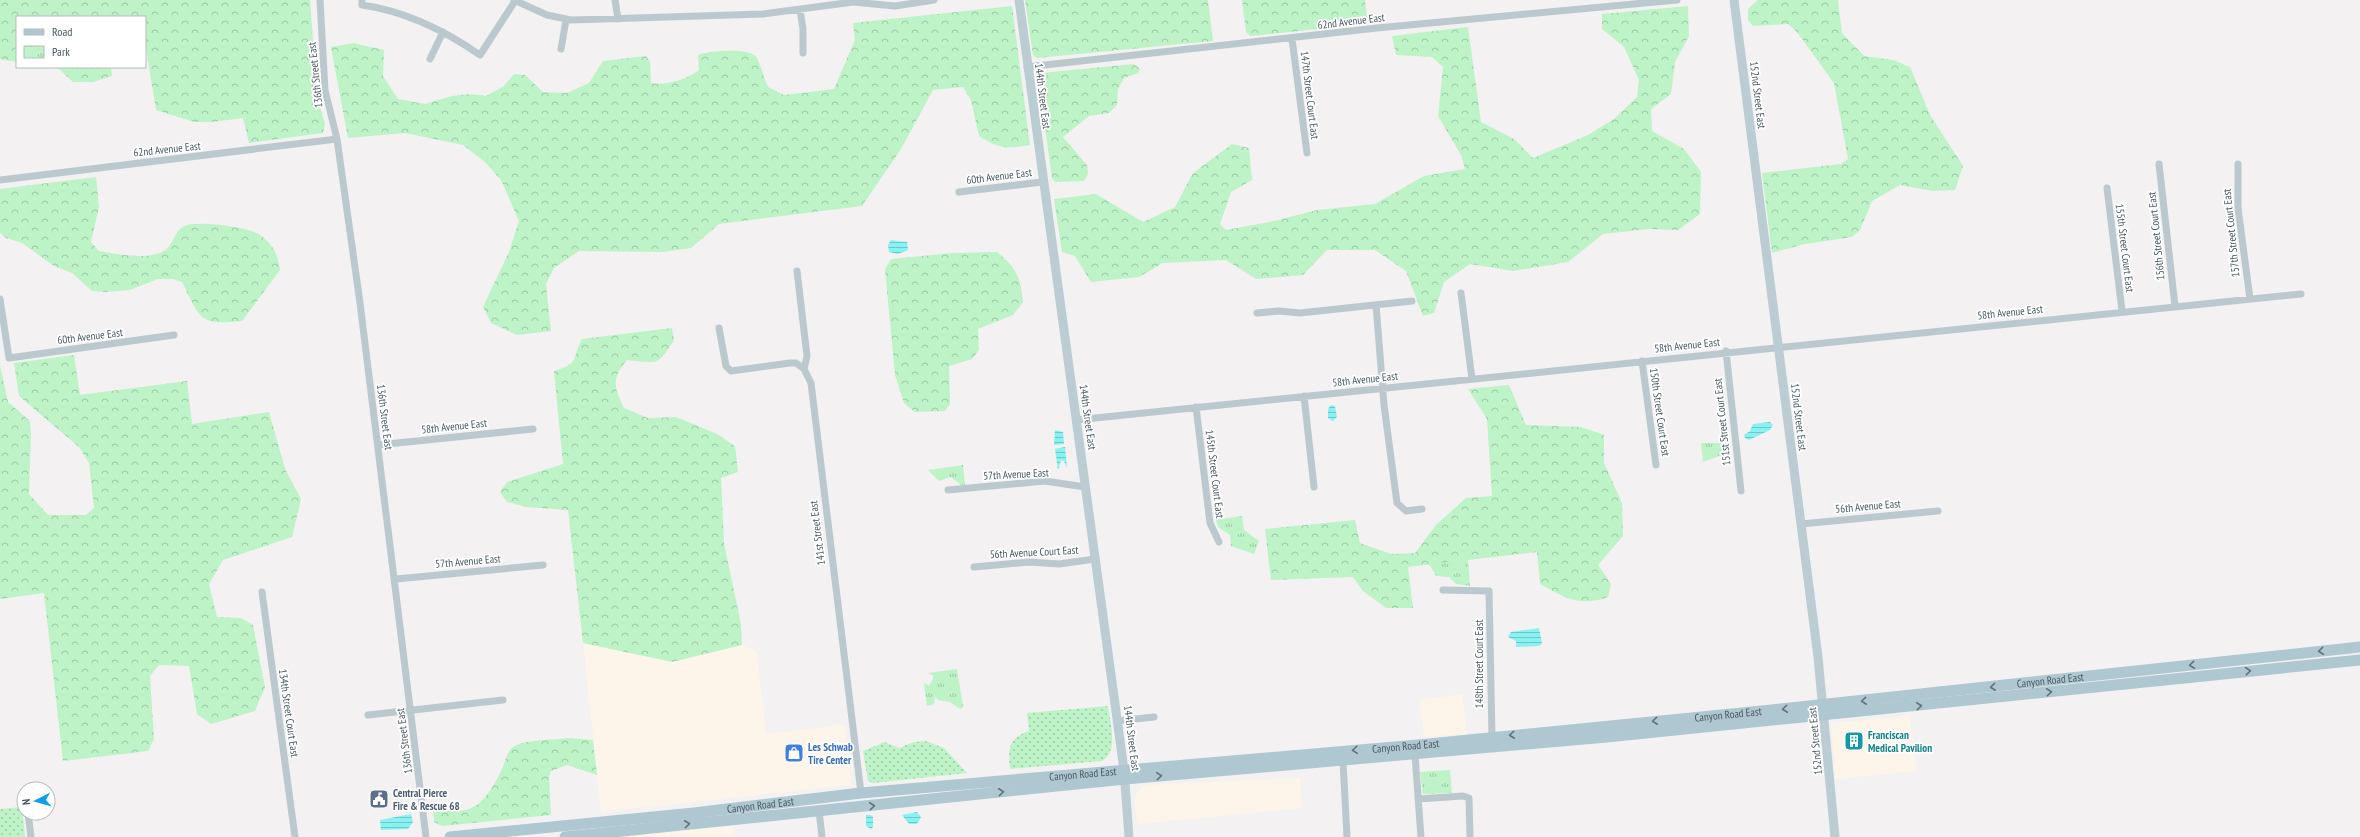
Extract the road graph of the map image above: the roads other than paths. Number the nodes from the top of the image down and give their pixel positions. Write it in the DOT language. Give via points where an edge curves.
graph roads {
  1 [pos="320,0"];
  2 [pos="515,0"];
  3 [pos="615,0"];
  4 [pos="934,0"];
  5 [pos="1019,0"];
  6 [pos="1678,0"];
  7 [pos="1734,0"];
  8 [pos="362,2"];
  9 [pos="800,10"];
  10 [pos="618,19"];
  11 [pos="566,20"];
  12 [pos="443,32"];
  13 [pos="1292,39"];
  14 [pos="561,49"];
  15 [pos="802,53"];
  16 [pos="430,59"];
  17 [pos="1027,67"];
  18 [pos="337,139"];
  19 [pos="1306,153"];
  20 [pos="2159,164"];
  21 [pos="2238,164"];
  22 [pos="0,180"];
  23 [pos="1042,182"];
  24 [pos="2107,188"];
  25 [pos="959,192"];
  26 [pos="797,271"];
  27 [pos="1461,293"];
  28 [pos="2301,294"];
  29 [pos="0,299"];
  30 [pos="2250,299"];
  31 [pos="1412,302"];
  32 [pos="1376,305"];
  33 [pos="2174,306"];
  34 [pos="2122,311"];
  35 [pos="1257,313"];
  36 [pos="719,328"];
  37 [pos="174,335"];
  38 [pos="1778,346"];
  39 [pos="1726,351"];
  40 [pos="1642,361"];
  41 [pos="804,369"];
  42 [pos="1472,379"];
  43 [pos="1384,388"];
  44 [pos="1304,396"];
  45 [pos="1196,407"];
  46 [pos="1076,420"];
  47 [pos="533,429"];
  48 [pos="378,445"];
  49 [pos="1656,465"];
  50 [pos="1085,487"];
  51 [pos="1314,487"];
  52 [pos="948,490"];
  53 [pos="1741,491"];
  54 [pos="1422,509"];
  55 [pos="1938,511"];
  56 [pos="1801,524"];
  57 [pos="1219,542"];
  58 [pos="1095,559"];
  59 [pos="543,565"];
  60 [pos="974,567"];
  61 [pos="396,579"];
  62 [pos="1443,590"];
  63 [pos="262,592"];
  64 [pos="2360,647"];
  65 [pos="2360,660"];
  66 [pos="503,700"];
  67 [pos="412,709"];
  68 [pos="1824,710"];
  69 [pos="368,715"];
  70 [pos="1154,717"];
  71 [pos="1118,721"];
  72 [pos="1547,732"];
  73 [pos="1492,737"];
  74 [pos="1507,747"];
  75 [pos="1415,755"];
  76 [pos="1343,761"];
  77 [pos="1124,775"];
  78 [pos="861,793"];
  79 [pos="1418,799"];
  80 [pos="819,811"];
  81 [pos="694,813"];
  82 [pos="29,821"];
  83 [pos="646,833"];
  84 [pos="31,837"];
  85 [pos="295,837"];
  86 [pos="426,837"];
  87 [pos="450,837"];
  88 [pos="565,837"];
  89 [pos="822,837"];
  90 [pos="1128,837"];
  91 [pos="1347,837"];
  92 [pos="1421,837"];
  93 [pos="1470,837"];
  94 [pos="1834,837"];
  1 -- 18 [label="street, 136th Street East" via="325,90"];
  2 -- 11 [label="street" via="547,15"];
  2 -- 12 [label="street" via="480,55"];
  3 -- 10 [label="street"];
  4 -- 9 [label="street" via="895,6 853,2"];
  5 -- 17 [label="street, 144th Street East"];
  6 -- 13 [label="street, 62nd Avenue East" via="1377,28"];
  7 -- 38 [label="street, 152nd Street East"];
  8 -- 12 [label="street" via="396,11"];
  9 -- 10 [label="street" via="763,14"];
  9 -- 15 [label="street" via="804,29"];
  10 -- 11 [label="street"];
  11 -- 14 [label="street"];
  12 -- 16 [label="street"];
  13 -- 17 [label="street, 62nd Avenue East"];
  13 -- 19 [label="street, 147th Street Court East"];
  17 -- 23 [label="street, 144th Street East"];
  18 -- 22 [label="street, 62nd Avenue East"];
  18 -- 48 [label="street, 136th Street East"];
  20 -- 33 [label="street, 156th Street Court East"];
  21 -- 30 [label="street, 157th Street Court East" via="2238,208"];
  23 -- 25 [label="street, 60th Avenue East"];
  23 -- 46 [label="street, 144th Street East"];
  24 -- 34 [label="street, 155th Street Court East"];
  26 -- 41 [label="street, 141st Street East" via="807,356"];
  27 -- 42 [label="street"];
  28 -- 30 [label="street, 58th Avenue East"];
  29 -- 37 [label="street, 60th Avenue East" via="9,358"];
  30 -- 33 [label="street, 58th Avenue East"];
  31 -- 32 [label="street"];
  32 -- 35 [label="street" via="1306,313"];
  32 -- 43 [label="street"];
  33 -- 34 [label="street, 58th Avenue East"];
  34 -- 38 [label="street, 58th Avenue East"];
  36 -- 41 [label="street" via="726,366 731,371 790,363 796,363"];
  38 -- 39 [label="street, 58th Avenue East"];
  38 -- 56 [label="street, 152nd Street East"];
  39 -- 40 [label="street, 58th Avenue East"];
  39 -- 53 [label="street, 151st Street Court East"];
  40 -- 42 [label="street, 58th Avenue East"];
  40 -- 49 [label="street, 150th Street Court East"];
  41 -- 78 [label="street, 141st Street East" via="811,383"];
  42 -- 43 [label="street, 58th Avenue East"];
  43 -- 44 [label="street, 58th Avenue East"];
  43 -- 54 [label="street" via="1397,504 1406,511"];
  44 -- 45 [label="street, 58th Avenue East"];
  44 -- 51 [label="street"];
  45 -- 46 [label="street, 58th Avenue East"];
  45 -- 57 [label="street, 145th Street Court East" via="1210,523"];
  46 -- 50 [label="street, 144th Street East"];
  47 -- 48 [label="street, 58th Avenue East"];
  48 -- 61 [label="street, 136th Street East"];
  50 -- 52 [label="street, 57th Avenue East" via="1044,481"];
  50 -- 58 [label="street, 144th Street East"];
  55 -- 56 [label="street, 56th Avenue East"];
  56 -- 68 [label="street, 152nd Street East"];
  58 -- 60 [label="street, 56th Avenue Court East" via="1059,564 1029,562"];
  58 -- 71 [label="street, 144th Street East"];
  59 -- 61 [label="street, 57th Avenue East"];
  61 -- 67 [label="street, 136th Street East"];
  62 -- 73 [label="street, 148th Street Court East" via="1489,591"];
  63 -- 85 [label="street, 134th Street Court East"];
  64 -- 68 [label="main road, Canyon Road East, one-way"];
  68 -- 65 [label="main road, Canyon Road East, one-way"];
  66 -- 67 [label="street"];
  67 -- 69 [label="street"];
  67 -- 86 [label="street, 136th Street East"];
  68 -- 72 [label="main road, Canyon Road East, one-way"];
  68 -- 74 [label="main road, Canyon Road East"];
  68 -- 94 [label="street, 152nd Street East"];
  70 -- 71 [label="street"];
  71 -- 77 [label="street, 144th Street East"];
  72 -- 73 [label="main road, Canyon Road East, one-way"];
  72 -- 74 [label="main road" via="1546,736"];
  73 -- 77 [label="main road, Canyon Road East, one-way"];
  74 -- 75 [label="main road, Canyon Road East"];
  75 -- 76 [label="main road, Canyon Road East"];
  75 -- 79 [label="street"];
  77 -- 76 [label="main road, Canyon Road East, one-way"];
  76 -- 91 [label="street"];
  77 -- 78 [label="main road, Canyon Road East"];
  80 -- 77 [label="main road, Canyon Road East, one-way"];
  77 -- 90 [label="street, 144th Street East"];
  78 -- 80 [label="main road" via="860,799"];
  78 -- 81 [label="main road, Canyon Road East"];
  79 -- 92 [label="street"];
  79 -- 93 [label="street" via="1463,796 1468,798 1472,834"];
  83 -- 80 [label="main road, Canyon Road East, one-way"];
  80 -- 89 [label="street"];
  81 -- 83 [label="main road" via="650,822"];
  81 -- 87 [label="main road, Canyon Road East"];
  82 -- 84 [label="street"];
  83 -- 88 [label="main road, Canyon Road East"];
}
